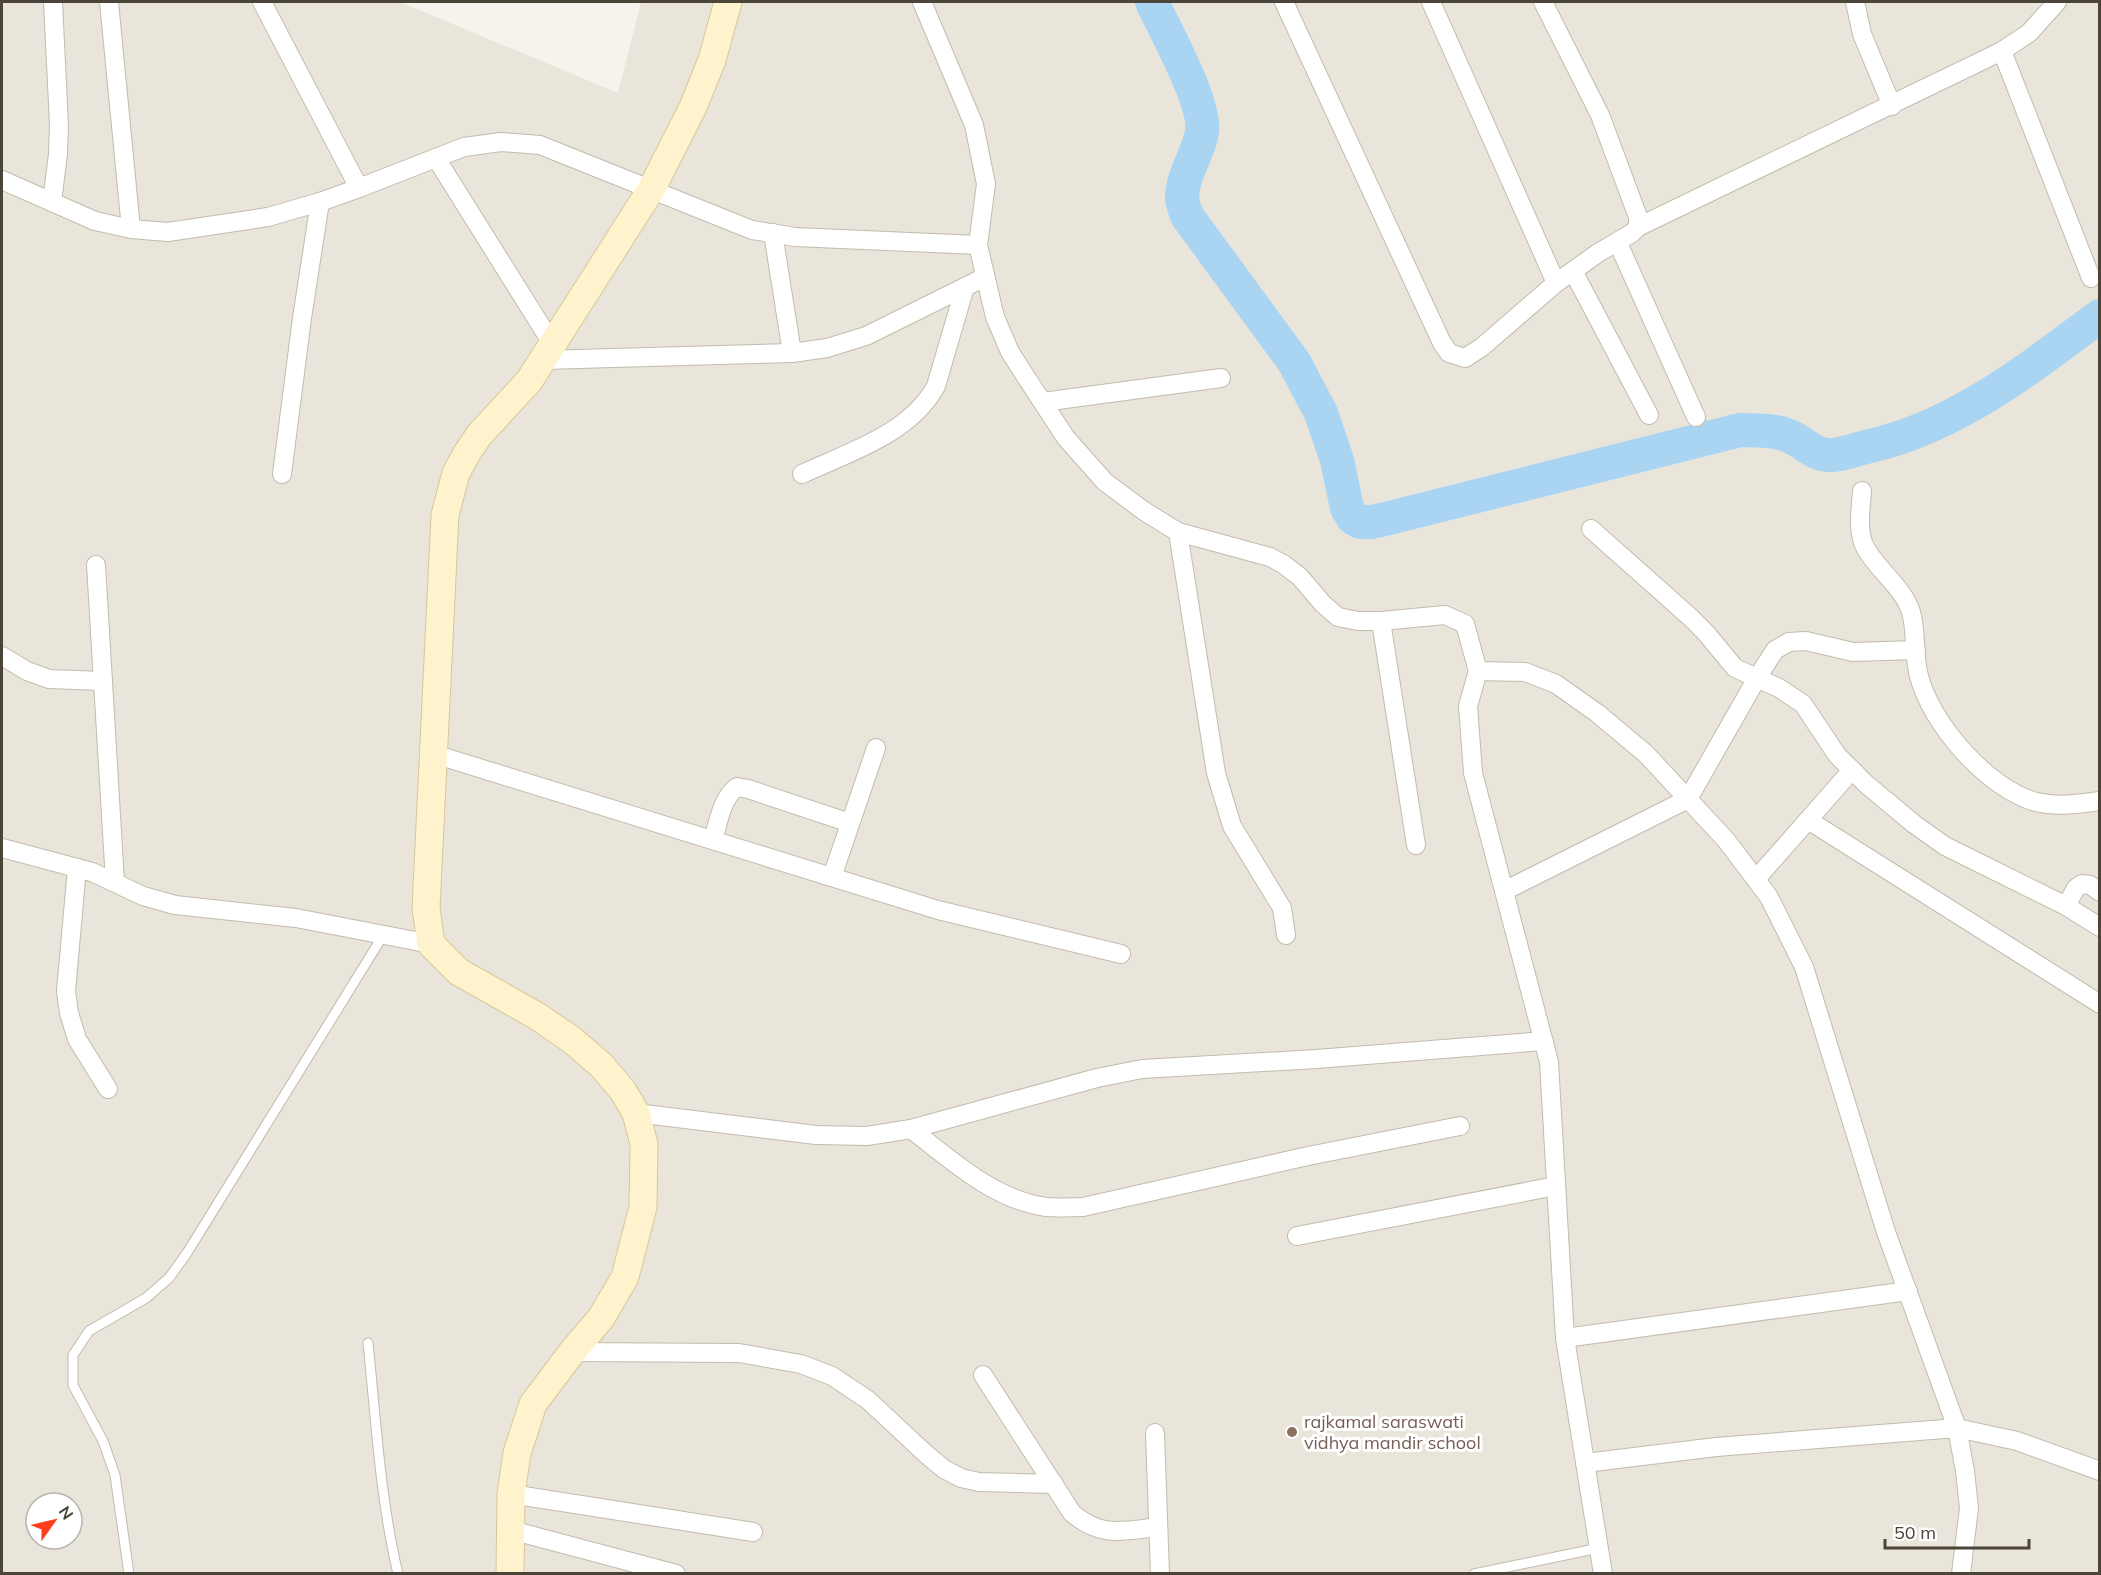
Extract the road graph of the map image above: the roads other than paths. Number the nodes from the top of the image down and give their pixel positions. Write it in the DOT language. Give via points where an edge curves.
graph roads {
  1 [pos="53,2"];
  2 [pos="109,2"];
  3 [pos="262,2"];
  4 [pos="728,2"];
  5 [pos="922,2"];
  6 [pos="1284,2"];
  7 [pos="1431,2"];
  8 [pos="1543,2"];
  9 [pos="1855,2"];
  10 [pos="2057,2"];
  11 [pos="2002,51"];
  12 [pos="1892,106"];
  13 [pos="436,158"];
  14 [pos="2,180"];
  15 [pos="359,188"];
  16 [pos="652,188"];
  17 [pos="52,202"];
  18 [pos="320,202"];
  19 [pos="1638,227"];
  20 [pos="131,229"];
  21 [pos="773,233"];
  22 [pos="1618,243"];
  23 [pos="978,245"];
  24 [pos="1573,271"];
  25 [pos="985,277"];
  26 [pos="2091,278"];
  27 [pos="1556,284"];
  28 [pos="965,287"];
  29 [pos="548,352"];
  30 [pos="792,353"];
  31 [pos="1221,378"];
  32 [pos="1043,402"];
  33 [pos="1649,415"];
  34 [pos="1696,417"];
  35 [pos="282,474"];
  36 [pos="802,474"];
  37 [pos="1862,490"];
  38 [pos="1591,529"];
  39 [pos="1178,532"];
  40 [pos="96,565"];
  41 [pos="1381,621"];
  42 [pos="1916,650"];
  43 [pos="2,656"];
  44 [pos="1478,671"];
  45 [pos="1757,678"];
  46 [pos="103,681"];
  47 [pos="876,748"];
  48 [pos="434,754"];
  49 [pos="1852,770"];
  50 [pos="1688,800"];
  51 [pos="2100,801"];
  52 [pos="1808,820"];
  53 [pos="850,823"];
  54 [pos="713,840"];
  55 [pos="1416,845"];
  56 [pos="2,848"];
  57 [pos="76,868"];
  58 [pos="832,877"];
  59 [pos="1756,879"];
  60 [pos="115,882"];
  61 [pos="1504,891"];
  62 [pos="2100,892"];
  63 [pos="2066,906"];
  64 [pos="2100,927"];
  65 [pos="384,934"];
  66 [pos="1286,935"];
  67 [pos="431,944"];
  68 [pos="1121,954"];
  69 [pos="2100,1004"];
  70 [pos="1544,1041"];
  71 [pos="108,1089"];
  72 [pos="636,1113"];
  73 [pos="1460,1126"];
  74 [pos="911,1129"];
  75 [pos="1556,1186"];
  76 [pos="1297,1236"];
  77 [pos="1908,1291"];
  78 [pos="1565,1338"];
  79 [pos="368,1343"];
  80 [pos="572,1352"];
  81 [pos="983,1375"];
  82 [pos="1957,1428"];
  83 [pos="1155,1433"];
  84 [pos="1585,1463"];
  85 [pos="2100,1472"];
  86 [pos="1054,1484"];
  87 [pos="511,1494"];
  88 [pos="1158,1527"];
  89 [pos="511,1530"];
  90 [pos="753,1533"];
  91 [pos="1599,1548"];
  92 [pos="129,1574"];
  93 [pos="398,1574"];
  94 [pos="510,1574"];
  95 [pos="676,1574"];
  96 [pos="1160,1574"];
  97 [pos="1474,1574"];
  98 [pos="1603,1574"];
  99 [pos="1961,1574"];
  1 -- 17 [label="street" via="59,125"];
  2 -- 20 [label="street"];
  3 -- 15 [label="street"];
  4 -- 16 [label="street" via="712,60 693,107"];
  5 -- 23 [label="street" via="974,125 980,149 986,184"];
  6 -- 27 [label="street" via="1449,353 1465,358"];
  7 -- 27 [label="street"];
  8 -- 19 [label="street" via="1610,138 1638,217"];
  9 -- 12 [label="street" via="1862,34"];
  10 -- 11 [label="street" via="2029,33"];
  11 -- 12 [label="street"];
  11 -- 26 [label="street"];
  12 -- 19 [label="street"];
  13 -- 15 [label="street"];
  13 -- 16 [label="street" via="464,147 501,142 540,145"];
  13 -- 29 [label="street"];
  14 -- 17 [label="street"];
  15 -- 18 [label="street"];
  16 -- 21 [label="street" via="752,230"];
  16 -- 29 [label="street"];
  17 -- 20 [label="street" via="95,221"];
  18 -- 20 [label="street" via="268,217 168,232"];
  18 -- 35 [label="street"];
  19 -- 22 [label="street"];
  21 -- 23 [label="street"];
  21 -- 30 [label="street"];
  22 -- 24 [label="street"];
  22 -- 34 [label="street"];
  23 -- 25 [label="street"];
  24 -- 27 [label="street"];
  24 -- 33 [label="street"];
  25 -- 28 [label="street"];
  25 -- 32 [label="street" via="995,317 1010,352"];
  28 -- 30 [label="street" via="866,336"];
  28 -- 36 [label="street" via="928,401 900,426"];
  29 -- 30 [label="street"];
  29 -- 48 [label="street" via="529,381 480,434 456,473 445,515"];
  31 -- 32 [label="street"];
  32 -- 39 [label="street" via="1066,438 1105,482"];
  37 -- 42 [label="street" via="1860,528 1864,543 1904,597 1911,612"];
  38 -- 45 [label="street" via="1690,617 1735,668"];
  39 -- 41 [label="street" via="1270,557 1300,577 1338,617"];
  39 -- 66 [label="street" via="1222,800 1232,826 1282,908"];
  40 -- 46 [label="street"];
  41 -- 44 [label="street" via="1445,615 1465,624"];
  41 -- 55 [label="street"];
  42 -- 45 [label="street" via="1853,652 1806,641 1789,642 1775,650"];
  42 -- 51 [label="street" via="1919,676 1945,729 1973,762 2004,788 2036,802 2064,805"];
  43 -- 46 [label="street" via="49,679"];
  44 -- 50 [label="street" via="1525,672 1556,684 1646,754"];
  44 -- 61 [label="street" via="1468,706 1473,773"];
  45 -- 49 [label="street" via="1803,704 1837,755"];
  45 -- 50 [label="street"];
  46 -- 60 [label="street"];
  47 -- 53 [label="street"];
  48 -- 54 [label="street"];
  48 -- 67 [label="street" via="426,908"];
  49 -- 52 [label="street"];
  49 -- 63 [label="street" via="1945,846"];
  50 -- 59 [label="street"];
  50 -- 61 [label="street"];
  52 -- 59 [label="street"];
  52 -- 69 [label="street"];
  53 -- 54 [label="street" via="737,787 730,791"];
  53 -- 58 [label="street"];
  54 -- 58 [label="street"];
  56 -- 57 [label="street"];
  57 -- 60 [label="street"];
  57 -- 71 [label="street" via="66,990 69,1013 77,1038"];
  58 -- 68 [label="street" via="938,910"];
  59 -- 77 [label="street" via="1804,967"];
  60 -- 65 [label="street" via="142,896 176,905 296,918"];
  61 -- 70 [label="street"];
  62 -- 63 [label="street" via="2082,884"];
  63 -- 64 [label="street"];
  65 -- 67 [label="street"];
  65 -- 92 [label="lane" via="169,1278 146,1298 89,1331 73,1355 73,1385 103,1441 115,1475"];
  67 -- 72 [label="street" via="459,972 572,1040 602,1066"];
  70 -- 74 [label="street" via="1142,1069"];
  70 -- 75 [label="street" via="1549,1062"];
  72 -- 74 [label="street" via="816,1135 867,1136"];
  72 -- 80 [label="street" via="644,1144 644,1188 636,1239 625,1277 601,1318"];
  73 -- 74 [label="street" via="1083,1208 1046,1207 1015,1198 987,1185"];
  75 -- 76 [label="street"];
  75 -- 78 [label="street"];
  77 -- 78 [label="street"];
  77 -- 82 [label="street"];
  78 -- 84 [label="street"];
  79 -- 93 [label="lane" via="384,1496"];
  80 -- 86 [label="street" via="739,1353 801,1364 832,1376 868,1400 927,1455 961,1478"];
  80 -- 87 [label="street" via="533,1404 517,1453"];
  81 -- 86 [label="street"];
  82 -- 84 [label="street" via="1716,1447"];
  82 -- 85 [label="street" via="2018,1441"];
  82 -- 99 [label="street" via="1969,1508"];
  83 -- 88 [label="street"];
  84 -- 91 [label="street"];
  86 -- 88 [label="street" via="1072,1513 1085,1524 1115,1532"];
  87 -- 89 [label="street"];
  87 -- 90 [label="street"];
  88 -- 96 [label="street"];
  89 -- 94 [label="street"];
  89 -- 95 [label="street"];
  91 -- 97 [label="lane"];
  91 -- 98 [label="street"];
}
